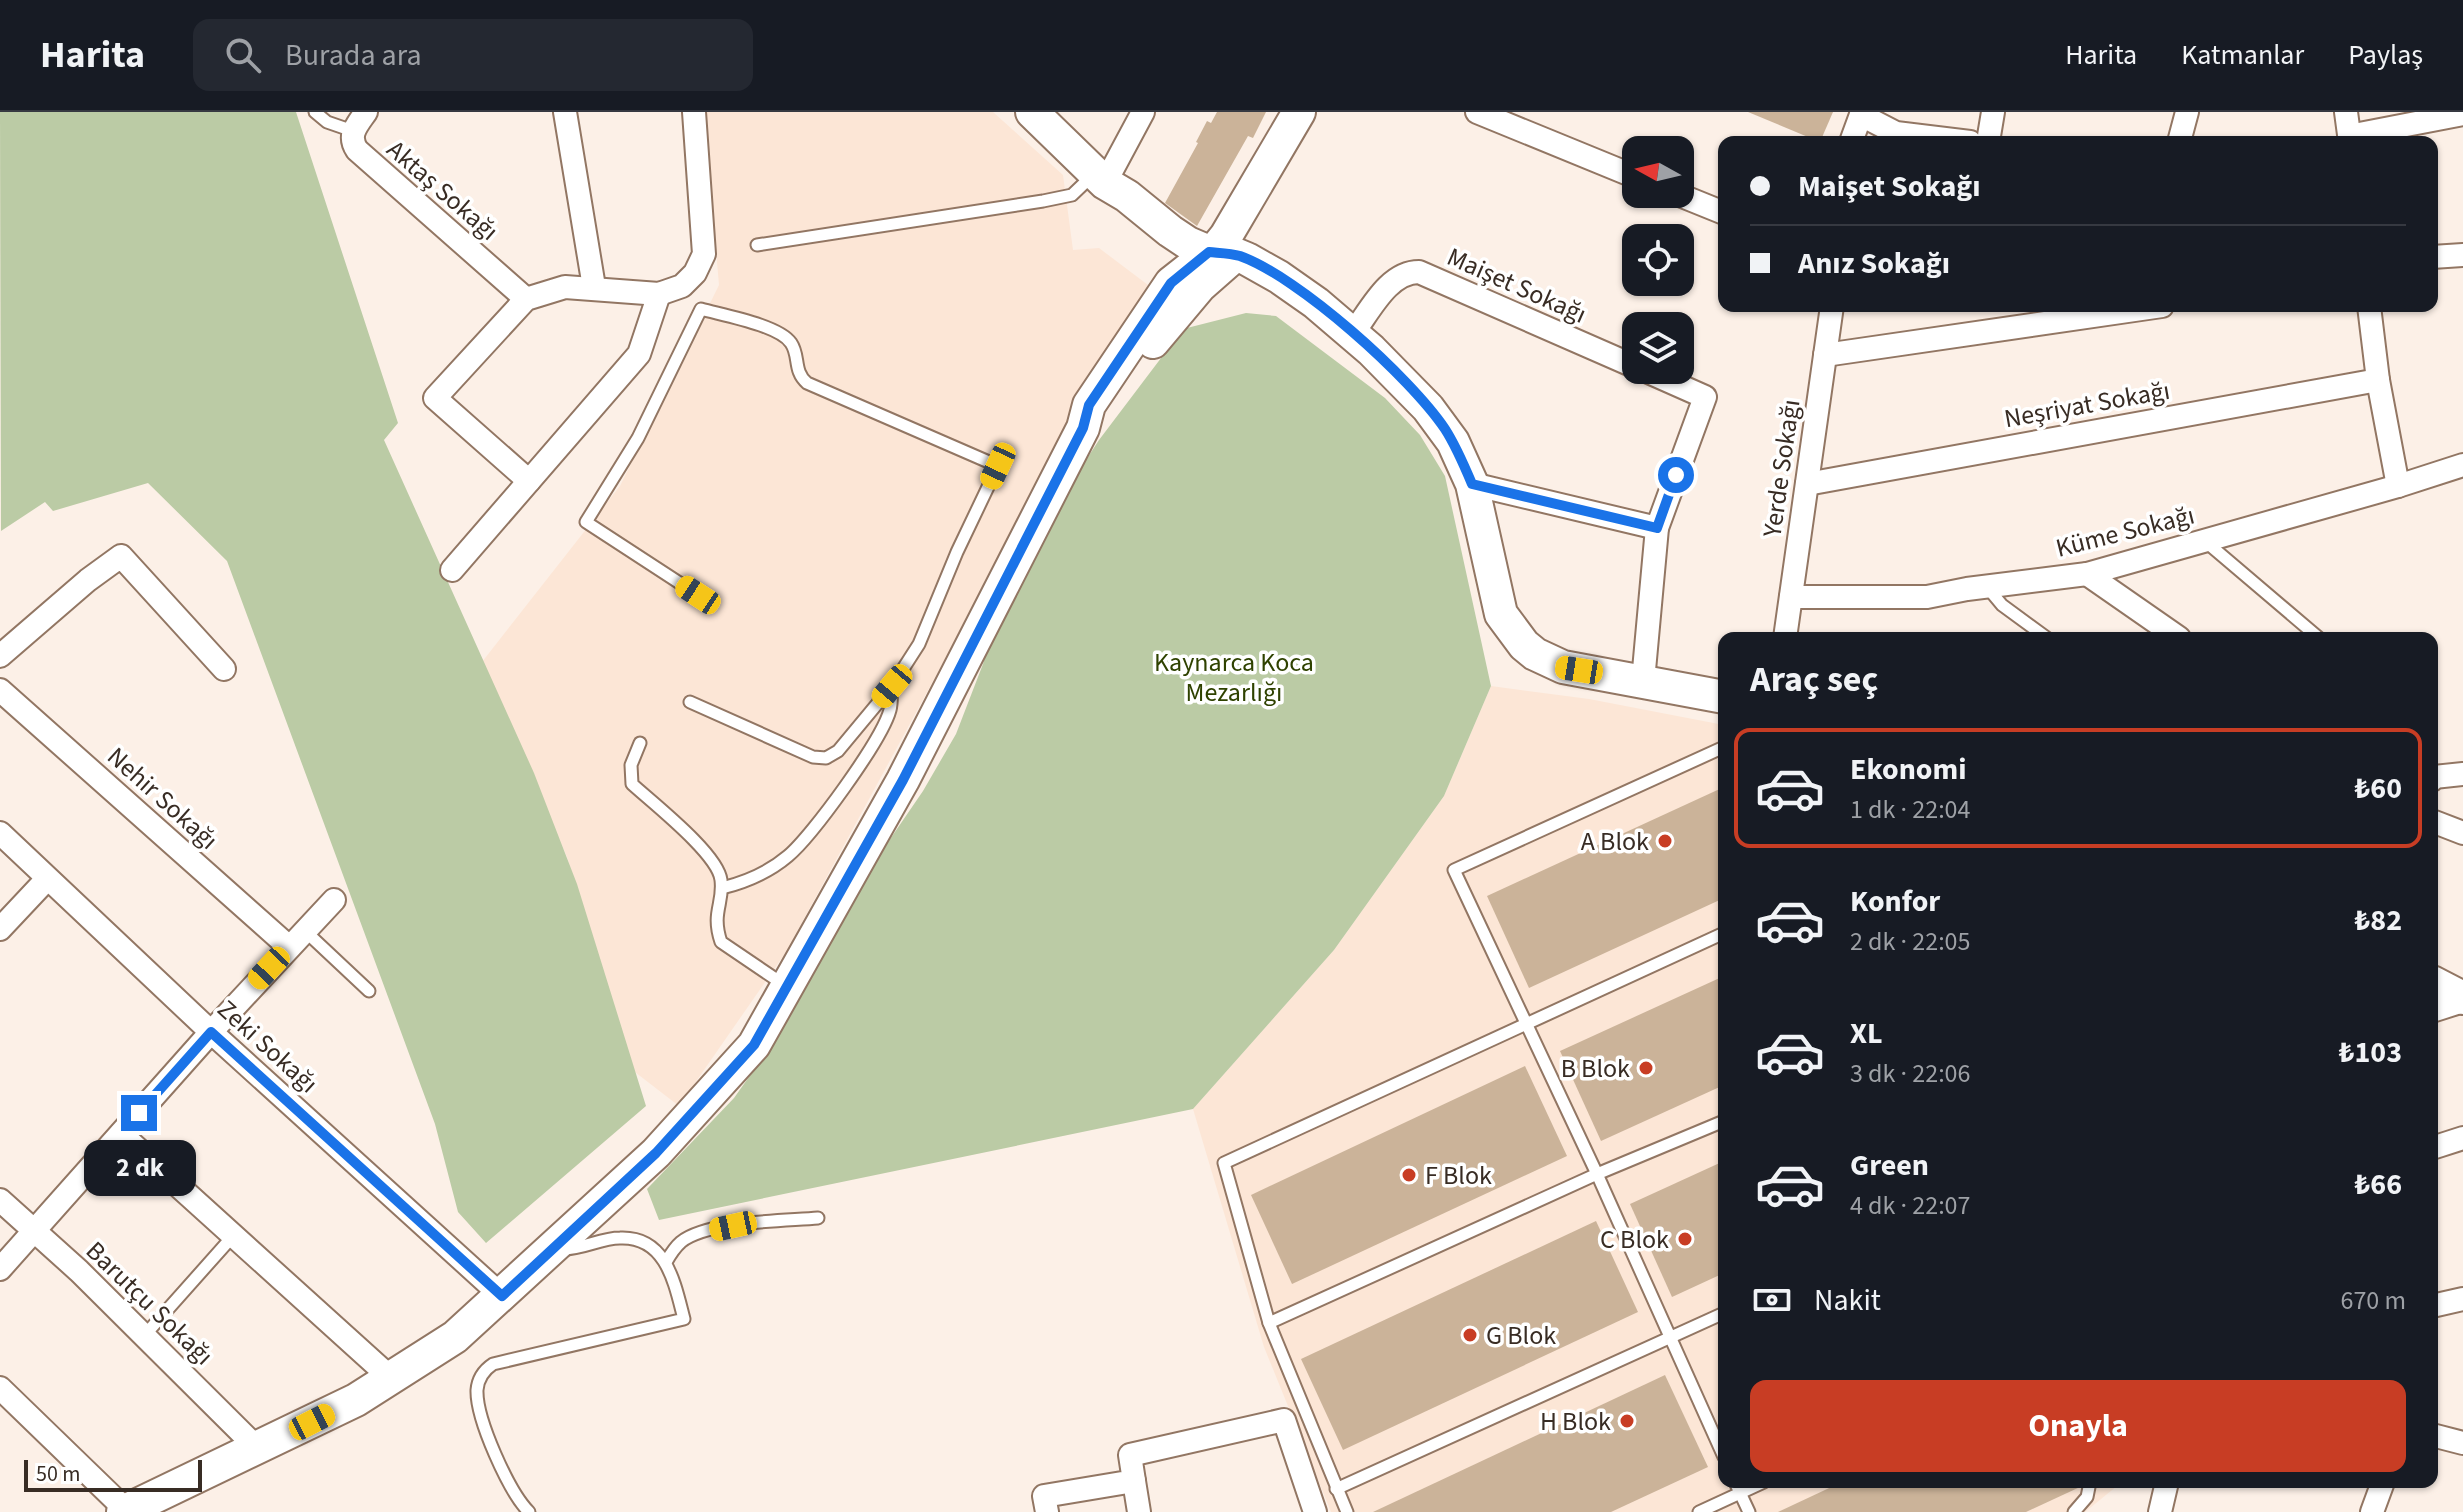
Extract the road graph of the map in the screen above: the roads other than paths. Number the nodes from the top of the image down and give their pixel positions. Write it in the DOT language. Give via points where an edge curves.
graph roads {
  1 [pos="315,112"];
  2 [pos="565,112"];
  3 [pos="694,112"];
  4 [pos="1032,112"];
  5 [pos="1143,112"];
  6 [pos="1299,112"];
  7 [pos="1308,112"];
  8 [pos="1477,112"];
  9 [pos="1993,112"];
  10 [pos="2187,112"];
  11 [pos="2346,112"];
  12 [pos="1862,113"];
  13 [pos="2463,114"];
  14 [pos="359,121"];
  15 [pos="1853,136"];
  16 [pos="1921,136"];
  17 [pos="1989,136"];
  18 [pos="2181,136"];
  19 [pos="2349,136"];
  20 [pos="2363,136"];
  21 [pos="1622,171"];
  22 [pos="1100,178"];
  23 [pos="1694,201"];
  24 [pos="1718,211"];
  25 [pos="757,245"];
  26 [pos="2463,255"];
  27 [pos="2438,257"];
  28 [pos="1214,260"];
  29 [pos="594,287"];
  30 [pos="659,294"];
  31 [pos="526,299"];
  32 [pos="1831,312"];
  33 [pos="2121,312"];
  34 [pos="2370,312"];
  35 [pos="1353,333"];
  36 [pos="1825,355"];
  37 [pos="1622,361"];
  38 [pos="2378,380"];
  39 [pos="1676,384"];
  40 [pos="1417,396"];
  41 [pos="2463,465"];
  42 [pos="529,481"];
  43 [pos="1472,484"];
  44 [pos="1807,484"];
  45 [pos="2398,486"];
  46 [pos="1657,528"];
  47 [pos="2209,539"];
  48 [pos="452,570"];
  49 [pos="2087,574"];
  50 [pos="1986,587"];
  51 [pos="698,595"];
  52 [pos="1791,597"];
  53 [pos="1786,632"];
  54 [pos="2039,632"];
  55 [pos="2170,632"];
  56 [pos="2312,632"];
  57 [pos="0,656"];
  58 [pos="224,669"];
  59 [pos="1643,681"];
  60 [pos="892,686"];
  61 [pos="0,690"];
  62 [pos="1718,696"];
  63 [pos="690,702"];
  64 [pos="640,743"];
  65 [pos="1718,750"];
  66 [pos="2463,774"];
  67 [pos="2438,777"];
  68 [pos="2438,823"];
  69 [pos="0,833"];
  70 [pos="2463,833"];
  71 [pos="47,879"];
  72 [pos="722,888"];
  73 [pos="334,900"];
  74 [pos="0,929"];
  75 [pos="304,930"];
  76 [pos="1718,936"];
  77 [pos="289,947"];
  78 [pos="2438,985"];
  79 [pos="787,986"];
  80 [pos="369,991"];
  81 [pos="2463,999"];
  82 [pos="2438,1009"];
  83 [pos="1525,1023"];
  84 [pos="211,1032"];
  85 [pos="1718,1124"];
  86 [pos="121,1134"];
  87 [pos="2463,1138"];
  88 [pos="2438,1146"];
  89 [pos="1597,1174"];
  90 [pos="0,1200"];
  91 [pos="818,1218"];
  92 [pos="34,1233"];
  93 [pos="233,1236"];
  94 [pos="557,1245"];
  95 [pos="666,1262"];
  96 [pos="0,1269"];
  97 [pos="502,1296"];
  98 [pos="2463,1299"];
  99 [pos="2438,1305"];
  100 [pos="1718,1316"];
  101 [pos="1269,1323"];
  102 [pos="144,1336"];
  103 [pos="1670,1337"];
  104 [pos="392,1379"];
  105 [pos="0,1388"];
  106 [pos="2438,1437"];
  107 [pos="2463,1443"];
  108 [pos="1718,1444"];
  109 [pos="258,1449"];
  110 [pos="1134,1481"];
  111 [pos="1736,1488"];
  112 [pos="1738,1488"];
  113 [pos="2089,1488"];
  114 [pos="2166,1488"];
  115 [pos="2381,1488"];
  116 [pos="1336,1489"];
  117 [pos="1045,1504"];
  118 [pos="124,1511"];
  119 [pos="529,1512"];
  120 [pos="1139,1512"];
  121 [pos="1315,1512"];
  122 [pos="1347,1512"];
  123 [pos="1699,1512"];
  124 [pos="1749,1512"];
  125 [pos="2074,1512"];
  126 [pos="2160,1512"];
  127 [pos="2372,1512"];
  1 -- 14 [label="lane" via="327,122"];
  2 -- 29 [label="street"];
  3 -- 30 [label="street" via="704,254 682,286"];
  4 -- 22 [label="street"];
  5 -- 22 [label="street"];
  6 -- 28 [label="street"];
  7 -- 28 [label="street" via="1306,127"];
  8 -- 21 [label="street"];
  9 -- 17 [label="street"];
  10 -- 18 [label="street"];
  11 -- 19 [label="street"];
  12 -- 15 [label="street"];
  12 -- 16 [label="street" via="1896,133"];
  13 -- 20 [label="street"];
  14 -- 31 [label="street, Aktaş Sokağı" via="352,143 364,157"];
  22 -- 25 [label="lane" via="1072,195 1043,201"];
  22 -- 28 [label="street"];
  23 -- 24 [label="street"];
  26 -- 27 [label="street"];
  28 -- 35 [label="street" via="1279,277"];
  28 -- 40 [label="street" via="1280,299"];
  28 -- 79 [label="street" via="1104,412 1083,428 903,780"];
  29 -- 30 [label="street"];
  29 -- 31 [label="street" via="551,289"];
  30 -- 42 [label="street" via="639,354"];
  31 -- 42 [label="street" via="435,398"];
  32 -- 36 [label="street, Yerde Sokağı"];
  33 -- 36 [label="street"];
  34 -- 38 [label="street"];
  35 -- 37 [label="street, Maişet Sokağı" via="1392,282 1406,272 1419,272"];
  35 -- 40 [label="street"];
  36 -- 44 [label="street, Yerde Sokağı"];
  38 -- 44 [label="street, Neşriyat Sokağı"];
  38 -- 45 [label="street"];
  39 -- 46 [label="street" via="1705,397"];
  40 -- 43 [label="street" via="1445,429"];
  41 -- 45 [label="street, Küme Sokağı"];
  42 -- 48 [label="street"];
  43 -- 46 [label="street"];
  43 -- 59 [label="street" via="1501,614 1515,634 1535,654 1563,667"];
  44 -- 52 [label="street, Yerde Sokağı"];
  45 -- 47 [label="street, Küme Sokağı"];
  46 -- 59 [label="street"];
  47 -- 49 [label="street, Küme Sokağı"];
  47 -- 56 [label="lane"];
  49 -- 50 [label="street, Küme Sokağı"];
  49 -- 55 [label="street"];
  50 -- 52 [label="street, Küme Sokağı" via="1927,597"];
  50 -- 54 [label="lane"];
  51 -- 60 [label="lane" via="586,522 638,438 701,309 779,332 791,343 798,373 807,383 998,466 919,644"];
  52 -- 53 [label="street, Yerde Sokağı"];
  57 -- 58 [label="street" via="121,556"];
  59 -- 62 [label="street"];
  60 -- 63 [label="lane" via="838,751 820,759"];
  60 -- 72 [label="lane" via="890,711 871,746 803,842 770,869"];
  61 -- 77 [label="street, Nehir Sokağı"];
  64 -- 72 [label="lane" via="631,765 632,784 708,854 719,870"];
  65 -- 83 [label="lane" via="1454,870"];
  66 -- 67 [label="street"];
  68 -- 70 [label="street"];
  69 -- 71 [label="street, Zeki Sokağı"];
  71 -- 74 [label="street"];
  71 -- 84 [label="street, Zeki Sokağı"];
  72 -- 79 [label="lane" via="716,921 721,942"];
  73 -- 75 [label="street"];
  75 -- 77 [label="street"];
  75 -- 80 [label="lane"];
  76 -- 83 [label="lane"];
  77 -- 84 [label="street"];
  78 -- 81 [label="street"];
  79 -- 94 [label="street" via="754,1045 656,1153"];
  81 -- 82 [label="street"];
  83 -- 89 [label="lane"];
  83 -- 101 [label="lane" via="1224,1163"];
  84 -- 86 [label="street"];
  84 -- 97 [label="street, Zeki Sokağı"];
  85 -- 89 [label="lane"];
  86 -- 92 [label="street"];
  86 -- 93 [label="street"];
  87 -- 88 [label="street"];
  89 -- 101 [label="lane"];
  89 -- 103 [label="lane"];
  90 -- 92 [label="street, Barutçu Sokağı"];
  91 -- 95 [label="lane" via="698,1233 681,1242"];
  92 -- 96 [label="street"];
  92 -- 102 [label="street, Barutçu Sokağı"];
  93 -- 102 [label="lane"];
  93 -- 104 [label="street"];
  94 -- 95 [label="lane" via="570,1249 631,1239 652,1248"];
  94 -- 97 [label="street"];
  95 -- 119 [label="lane" via="684,1319 493,1364 483,1373 477,1395 489,1439 513,1494"];
  97 -- 104 [label="street" via="455,1337"];
  98 -- 99 [label="street"];
  100 -- 103 [label="lane"];
  101 -- 116 [label="lane"];
  102 -- 109 [label="street, Barutçu Sokağı"];
  103 -- 108 [label="lane"];
  103 -- 116 [label="lane"];
  104 -- 109 [label="street"];
  105 -- 118 [label="street"];
  106 -- 107 [label="street"];
  109 -- 118 [label="street"];
  110 -- 117 [label="street"];
  110 -- 120 [label="street"];
  110 -- 121 [label="street" via="1130,1455 1284,1420"];
  111 -- 123 [label="lane"];
  112 -- 124 [label="lane"];
  113 -- 125 [label="lane"];
  114 -- 126 [label="street"];
  115 -- 127 [label="street"];
  116 -- 122 [label="lane"];
}
